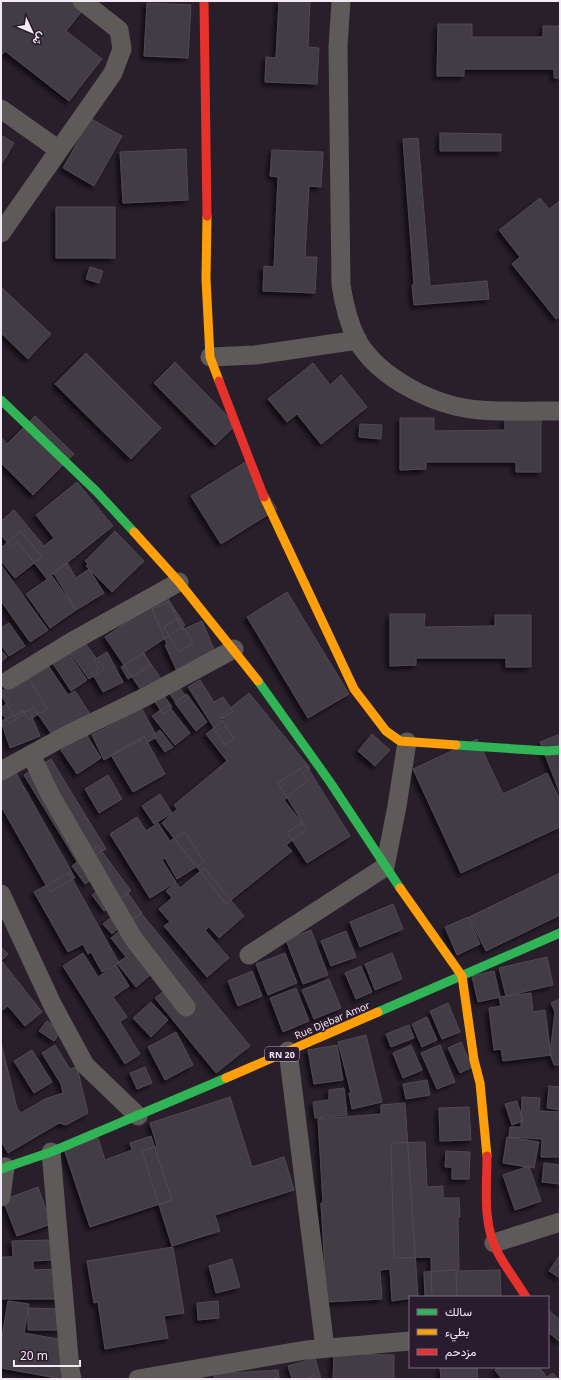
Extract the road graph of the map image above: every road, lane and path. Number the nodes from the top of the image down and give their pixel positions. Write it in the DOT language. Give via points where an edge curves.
graph roads {
  1 [pos="82,1"];
  2 [pos="204,1"];
  3 [pos="341,1"];
  4 [pos="1,109"];
  5 [pos="59,150"];
  6 [pos="1,233"];
  7 [pos="358,340"];
  8 [pos="210,357"];
  9 [pos="1,400"];
  10 [pos="560,411"];
  11 [pos="179,582"];
  12 [pos="234,649"];
  13 [pos="9,680"];
  14 [pos="407,742"];
  15 [pos="560,750"];
  16 [pos="31,755"];
  17 [pos="1,771"];
  18 [pos="384,868"];
  19 [pos="1,894"];
  20 [pos="560,933"];
  21 [pos="248,955"];
  22 [pos="462,976"];
  23 [pos="186,1007"];
  24 [pos="288,1051"];
  25 [pos="138,1116"];
  26 [pos="51,1152"];
  27 [pos="3,1168"];
  28 [pos="1,1197"];
  29 [pos="560,1222"];
  30 [pos="494,1243"];
  31 [pos="525,1296"];
  32 [pos="409,1341"];
  33 [pos="325,1348"];
  34 [pos="72,1379"];
  35 [pos="138,1379"];
  1 -- 5 [label="street" via="119,30 122,49 113,73"];
  2 -- 8 [label="street" via="206,279"];
  3 -- 7 [label="street" via="338,47 341,285 345,311"];
  4 -- 5 [label="street"];
  5 -- 6 [label="street"];
  7 -- 8 [label="street" via="255,355"];
  7 -- 10 [label="street" via="374,362 416,392 438,402 479,410"];
  8 -- 14 [label="street" via="267,504 354,689 386,731 400,741"];
  9 -- 11 [label="street" via="96,491"];
  11 -- 12 [label="street"];
  11 -- 13 [label="street"];
  12 -- 16 [label="street"];
  12 -- 18 [label="street" via="311,756"];
  14 -- 15 [label="street"];
  14 -- 18 [label="street"];
  16 -- 17 [label="street"];
  16 -- 23 [label="street" via="51,796 133,938"];
  18 -- 21 [label="street"];
  18 -- 22 [label="street"];
  19 -- 25 [label="street" via="52,1004 85,1065"];
  20 -- 22 [label="street, Rue Djebar Amor / RN 20"];
  22 -- 24 [label="street, Rue Djebar Amor / RN 20"];
  22 -- 30 [label="street" via="474,1060 480,1083 487,1148 487,1215"];
  24 -- 25 [label="street, Rue Djebar Amor / RN 20"];
  24 -- 33 [label="street"];
  25 -- 26 [label="street, Rue Djebar Amor / RN 20"];
  26 -- 27 [label="street, Rue Djebar Amor / RN 20"];
  26 -- 34 [label="street"];
  27 -- 28 [label="street"];
  29 -- 30 [label="street"];
  30 -- 31 [label="street"];
  32 -- 33 [label="street"];
  33 -- 35 [label="street"];
}
